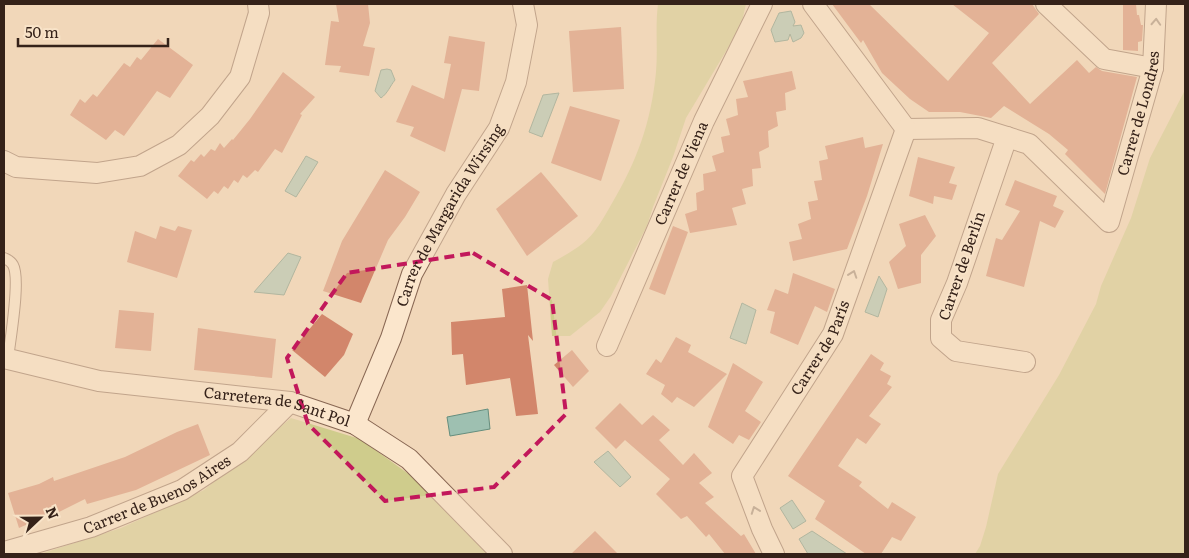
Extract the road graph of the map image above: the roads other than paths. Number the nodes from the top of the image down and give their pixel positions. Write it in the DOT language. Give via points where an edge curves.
graph roads {
  1 [pos="258,4"];
  2 [pos="523,4"];
  3 [pos="762,4"];
  4 [pos="813,4"];
  5 [pos="1046,4"];
  6 [pos="1156,4"];
  7 [pos="1153,68"];
  8 [pos="906,129"];
  9 [pos="1007,137"];
  10 [pos="4,161"];
  11 [pos="4,258"];
  12 [pos="606,346"];
  13 [pos="6,358"];
  14 [pos="1025,362"];
  15 [pos="290,402"];
  16 [pos="355,424"];
  17 [pos="4,552"];
  18 [pos="502,554"];
  19 [pos="774,554"];
  1 -- 10 [label="street" via="259,13 240,77 210,116 179,145 140,166 96,173 16,166"];
  2 -- 16 [label="street, Carrer de Margarida Wirsing" via="527,25 516,82 499,128 456,194 412,274 391,338"];
  3 -- 12 [label="street, Carrer de Viena" via="704,120"];
  4 -- 8 [label="street"];
  5 -- 7 [label="street" via="1104,59"];
  7 -- 6 [label="street, Carrer de Londres, one-way"];
  7 -- 9 [label="street, Carrer de Londres" via="1109,222 1029,144"];
  8 -- 9 [label="street" via="978,128"];
  19 -- 8 [label="street, Carrer de París, one-way" via="742,476 833,334"];
  9 -- 14 [label="street, Carrer de Berlín" via="957,283 940,320 941,338 956,351"];
  11 -- 13 [label="lane" via="14,265 16,273 16,295"];
  13 -- 15 [label="street, Carretera de Sant Pol" via="99,381"];
  15 -- 16 [label="street, Carretera de Sant Pol"];
  15 -- 17 [label="street, Carrer de Buenos Aires" via="240,452 182,490 91,527"];
  16 -- 18 [label="street, Carretera de Sant Pol" via="409,459"];
}
